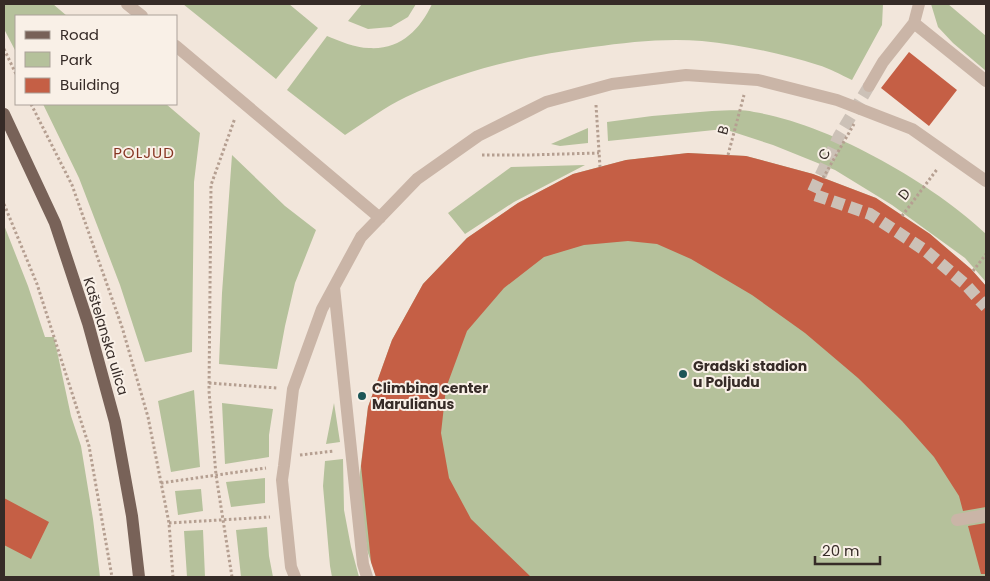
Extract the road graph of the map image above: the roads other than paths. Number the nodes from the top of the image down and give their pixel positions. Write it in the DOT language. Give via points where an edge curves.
graph roads {
  1 [pos="127,4"];
  2 [pos="919,4"];
  3 [pos="141,15"];
  4 [pos="914,23"];
  5 [pos="178,48"];
  6 [pos="986,81"];
  7 [pos="869,86"];
  8 [pos="4,114"];
  9 [pos="986,181"];
  10 [pos="380,218"];
  11 [pos="334,287"];
  12 [pos="986,515"];
  13 [pos="958,520"];
  14 [pos="139,577"];
  15 [pos="295,577"];
  16 [pos="367,577"];
  1 -- 3 [label="lane"];
  2 -- 4 [label="lane"];
  4 -- 6 [label="lane"];
  4 -- 7 [label="lane"];
  5 -- 10 [label="lane"];
  8 -- 14 [label="main road, Kaštelanska ulica" via="54,223 88,323 115,422"];
  9 -- 10 [label="lane" via="912,129 837,100 758,80 686,75 612,84 546,102 478,136 417,179"];
  10 -- 11 [label="lane" via="361,238"];
  11 -- 15 [label="lane" via="322,309 293,389 282,480 291,567"];
  11 -- 16 [label="lane"];
  12 -- 13 [label="lane"];
}
